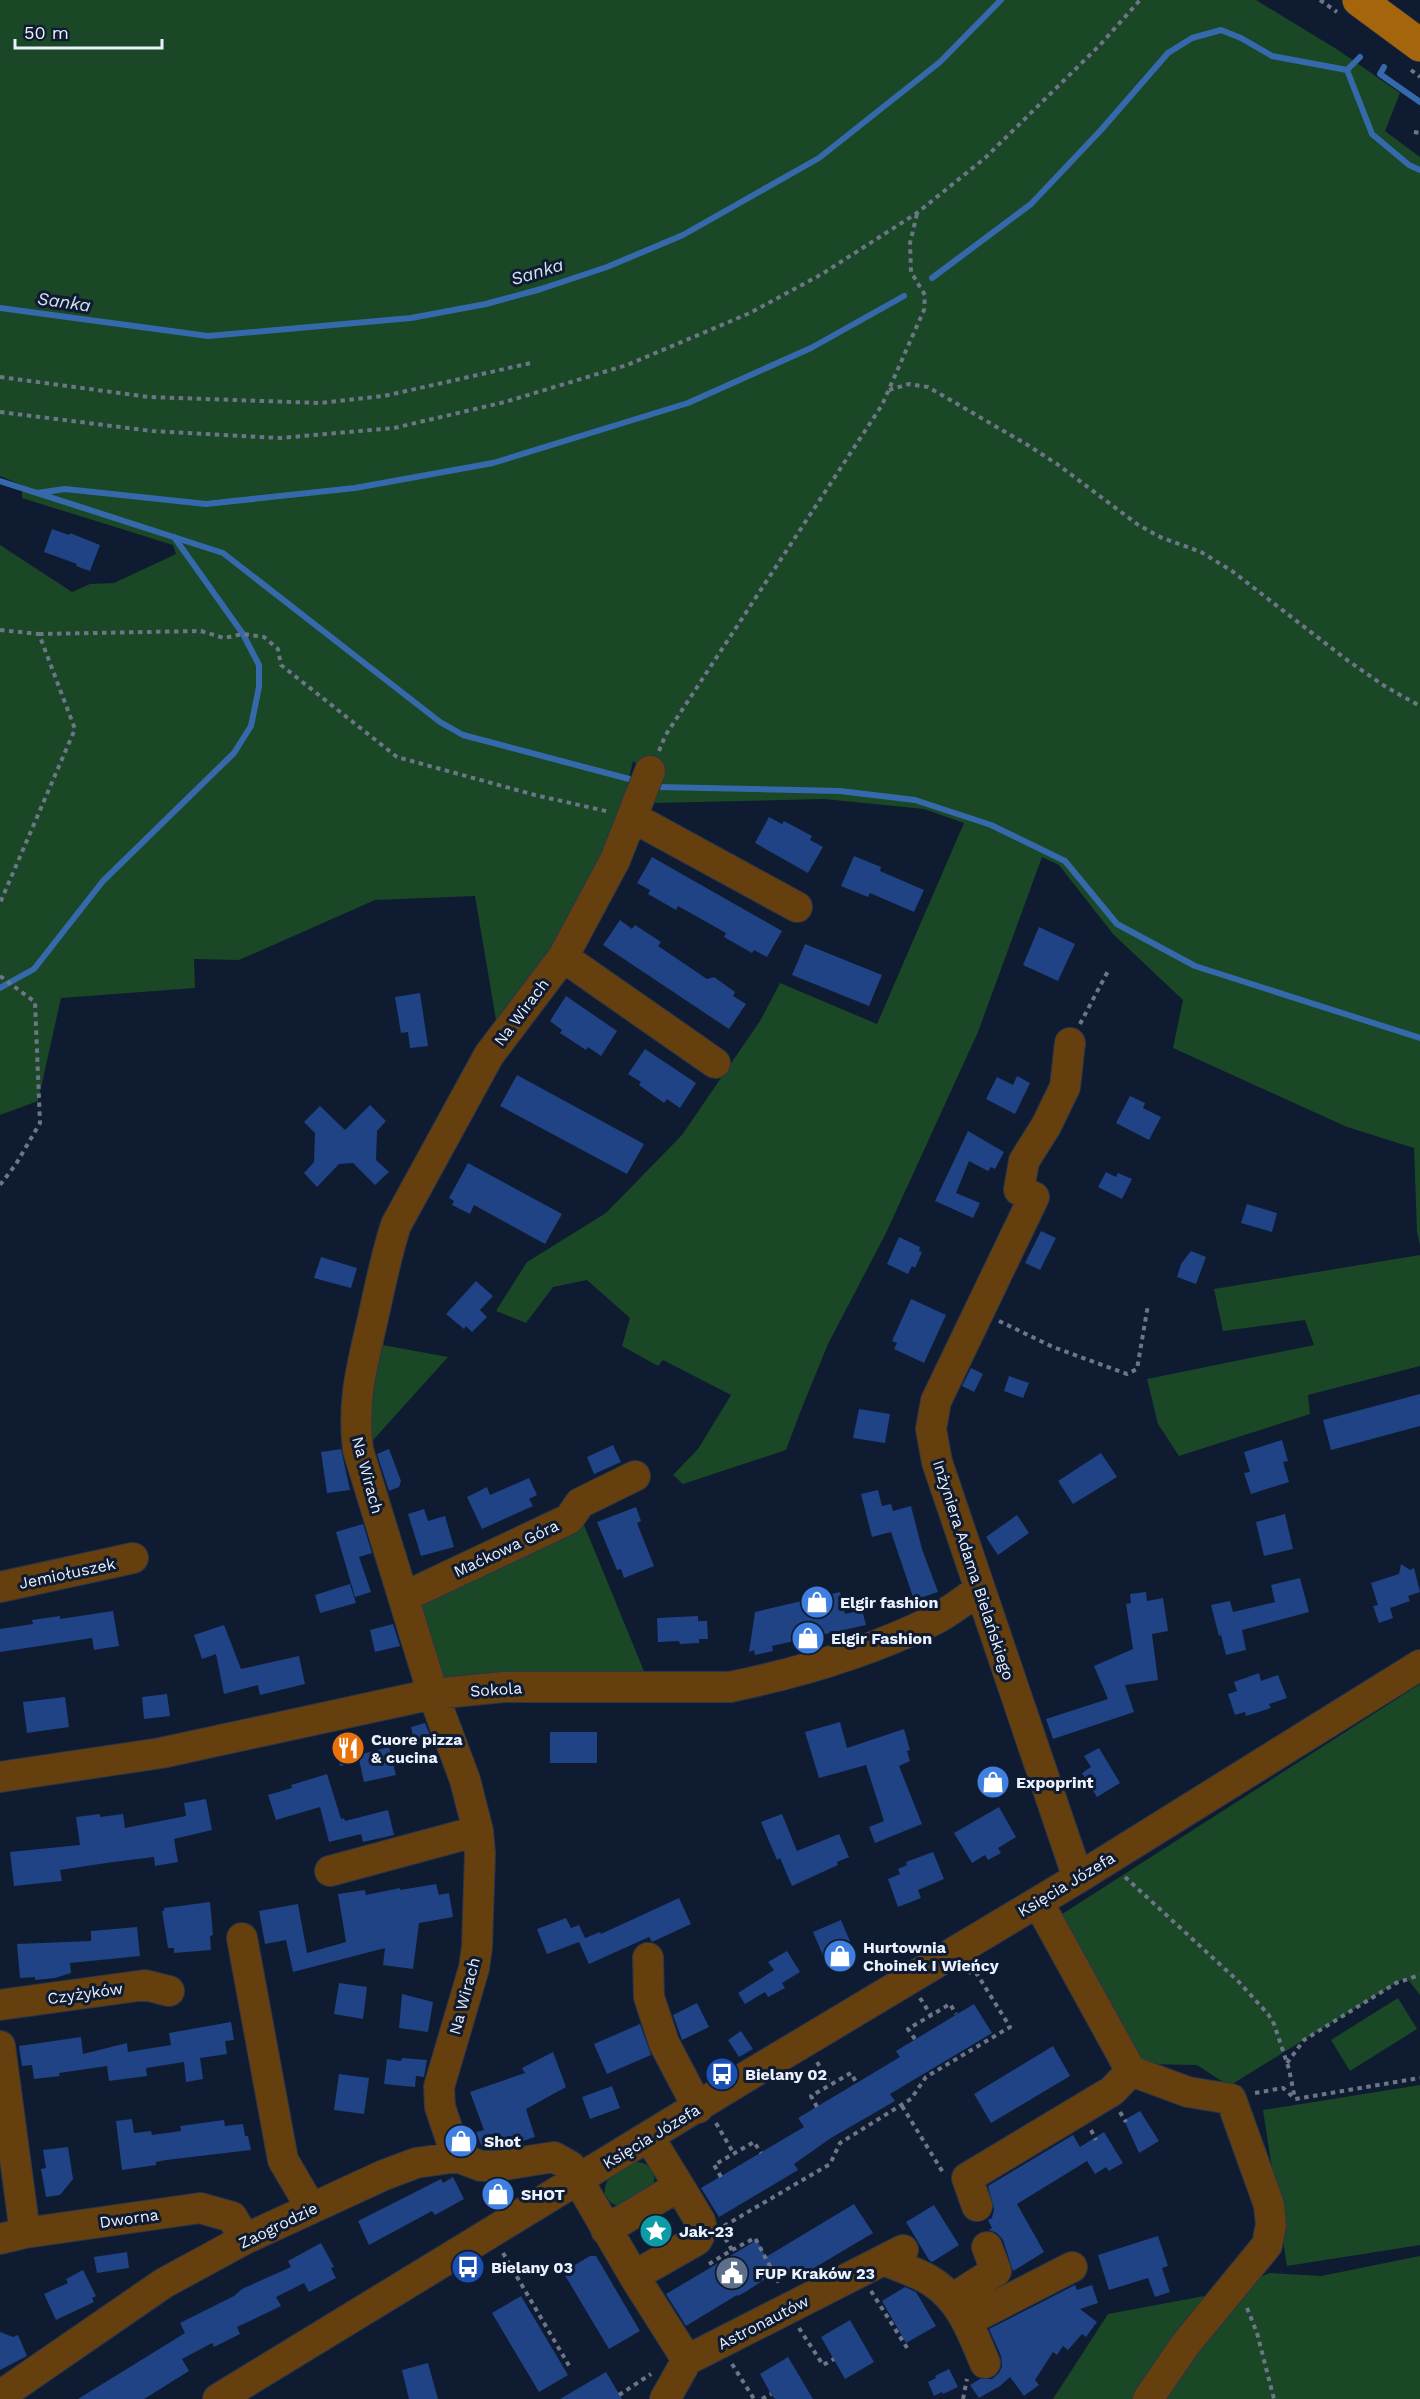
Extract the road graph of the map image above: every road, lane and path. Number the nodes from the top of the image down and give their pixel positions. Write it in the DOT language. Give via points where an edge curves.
graph roads {
  1 [pos="1140,0"];
  2 [pos="1359,0"];
  3 [pos="1420,45"];
  4 [pos="1414,132"];
  5 [pos="1420,133"];
  6 [pos="917,213"];
  7 [pos="531,363"];
  8 [pos="0,377"];
  9 [pos="888,390"];
  10 [pos="0,412"];
  11 [pos="0,630"];
  12 [pos="39,634"];
  13 [pos="1420,706"];
  14 [pos="650,771"];
  15 [pos="632,817"];
  16 [pos="0,903"];
  17 [pos="797,907"];
  18 [pos="563,957"];
  19 [pos="1108,971"];
  20 [pos="0,976"];
  21 [pos="1070,1043"];
  22 [pos="716,1063"];
  23 [pos="0,1185"];
  24 [pos="1148,1305"];
  25 [pos="978,1310"];
  26 [pos="635,1476"];
  27 [pos="133,1558"];
  28 [pos="0,1587"];
  29 [pos="979,1590"];
  30 [pos="404,1597"];
  31 [pos="1420,1665"];
  32 [pos="433,1694"];
  33 [pos="0,1777"];
  34 [pos="478,1831"];
  35 [pos="1118,1869"];
  36 [pos="330,1871"];
  37 [pos="1078,1878"];
  38 [pos="1038,1902"];
  39 [pos="242,1938"];
  40 [pos="648,1958"];
  41 [pos="966,1967"];
  42 [pos="1420,1975"];
  43 [pos="169,1991"];
  44 [pos="920,1996"];
  45 [pos="0,2005"];
  46 [pos="956,2014"];
  47 [pos="931,2015"];
  48 [pos="915,2039"];
  49 [pos="0,2046"];
  50 [pos="817,2061"];
  51 [pos="1287,2063"];
  52 [pos="1131,2071"];
  53 [pos="1420,2078"];
  54 [pos="857,2084"];
  55 [pos="831,2085"];
  56 [pos="1295,2098"];
  57 [pos="1231,2099"];
  58 [pos="902,2106"];
  59 [pos="818,2107"];
  60 [pos="707,2115"];
  61 [pos="649,2137"];
  62 [pos="761,2153"];
  63 [pos="734,2154"];
  64 [pos="457,2157"];
  65 [pos="721,2177"];
  66 [pos="967,2178"];
  67 [pos="579,2180"];
  68 [pos="679,2186"];
  69 [pos="977,2206"];
  70 [pos="311,2208"];
  71 [pos="720,2229"];
  72 [pos="606,2230"];
  73 [pos="13,2236"];
  74 [pos="245,2240"];
  75 [pos="498,2245"];
  76 [pos="987,2247"];
  77 [pos="732,2250"];
  78 [pos="1072,2267"];
  79 [pos="857,2274"];
  80 [pos="634,2276"];
  81 [pos="1237,2281"];
  82 [pos="789,2308"];
  83 [pos="959,2310"];
  84 [pos="718,2344"];
  85 [pos="909,2351"];
  86 [pos="834,2359"];
  87 [pos="687,2361"];
  88 [pos="571,2369"];
  89 [pos="976,2371"];
  90 [pos="659,2386"];
  91 [pos="771,2394"];
  92 [pos="619,2395"];
  93 [pos="0,2396"];
  94 [pos="218,2399"];
  95 [pos="754,2399"];
  96 [pos="762,2399"];
  97 [pos="963,2399"];
  98 [pos="1148,2399"];
  99 [pos="1274,2399"];
  1 -- 6 [label="path" via="985,159"];
  2 -- 3 [label="main road"];
  4 -- 5 [label="path"];
  6 -- 9 [label="path" via="910,243 911,272 925,295 924,310"];
  6 -- 10 [label="path" via="822,274 750,313 627,365 505,402 394,428 280,438 152,431"];
  7 -- 8 [label="path" via="384,396 320,403 149,397"];
  9 -- 13 [label="path" via="909,384 928,387 1026,444 1137,524 1201,552 1232,571 1347,660"];
  9 -- 14 [label="path" via="882,405 665,736"];
  11 -- 12 [label="path"];
  12 -- 15 [label="path" via="201,631 224,638 243,634 264,637 278,649 281,665 397,757"];
  12 -- 16 [label="path" via="75,729"];
  14 -- 15 [label="street, Na Wirach"];
  15 -- 17 [label="street"];
  15 -- 18 [label="street, Na Wirach" via="615,860"];
  18 -- 22 [label="street"];
  18 -- 30 [label="street, Na Wirach" via="489,1055 396,1225 388,1248 357,1389 355,1420 358,1450"];
  19 -- 21 [label="path"];
  20 -- 23 [label="path" via="35,1002 40,1123"];
  21 -- 25 [label="street, Inżyniera Adama Bielańskiego" via="1065,1087 1020,1175 1019,1190 1034,1197"];
  24 -- 25 [label="path" via="1137,1369 1127,1374 1053,1347"];
  25 -- 29 [label="street, Inżyniera Adama Bielańskiego" via="936,1401 931,1429 937,1462"];
  26 -- 30 [label="street, Maćkowa Góra" via="580,1503 569,1519"];
  27 -- 28 [label="street, Jemiołuszek"];
  29 -- 32 [label="street, Sokola" via="934,1620 874,1646 762,1681 729,1687 504,1687"];
  29 -- 37 [label="street, Inżyniera Adama Bielańskiego"];
  30 -- 32 [label="street, Na Wirach"];
  31 -- 37 [label="street, Księcia Józefa"];
  32 -- 33 [label="street, Sokola" via="160,1753"];
  32 -- 34 [label="street, Na Wirach" via="465,1780"];
  34 -- 36 [label="street"];
  34 -- 64 [label="street, Na Wirach" via="474,1968 439,2087 440,2107"];
  35 -- 51 [label="path" via="1261,2006 1274,2025"];
  37 -- 38 [label="street, Księcia Józefa"];
  38 -- 52 [label="street"];
  38 -- 60 [label="street, Księcia Józefa"];
  39 -- 70 [label="street" via="284,2160"];
  40 -- 60 [label="street" via="649,1997 664,2043"];
  41 -- 58 [label="path" via="977,1974 1010,2027 926,2077"];
  42 -- 51 [label="path" via="1396,1983 1304,2040"];
  43 -- 45 [label="street, Czyżyków" via="145,1985"];
  44 -- 47 [label="path"];
  46 -- 47 [label="path" via="950,2004"];
  47 -- 48 [label="path" via="908,2029"];
  49 -- 73 [label="street"];
  50 -- 55 [label="path"];
  51 -- 56 [label="path"];
  52 -- 57 [label="street" via="1188,2092"];
  52 -- 66 [label="street" via="1112,2091"];
  53 -- 56 [label="path"];
  54 -- 55 [label="path" via="851,2073"];
  55 -- 59 [label="path" via="811,2096"];
  56 -- 57 [label="path" via="1283,2088"];
  57 -- 81 [label="street" via="1269,2205 1271,2225 1267,2245"];
  58 -- 66 [label="path" via="946,2176"];
  58 -- 71 [label="path" via="840,2143 830,2164"];
  60 -- 61 [label="street, Księcia Józefa"];
  60 -- 63 [label="path"];
  61 -- 67 [label="street, Księcia Józefa"];
  61 -- 68 [label="street"];
  62 -- 63 [label="path" via="754,2142"];
  63 -- 65 [label="path" via="714,2166"];
  64 -- 67 [label="street, Zaogrodzie" via="481,2166 554,2157 570,2166"];
  64 -- 70 [label="street, Zaogrodzie" via="416,2163"];
  66 -- 69 [label="street"];
  67 -- 72 [label="street"];
  67 -- 94 [label="street, Księcia Józefa"];
  68 -- 72 [label="street"];
  68 -- 80 [label="street" via="702,2230 697,2240"];
  70 -- 74 [label="street, Zaogrodzie"];
  72 -- 80 [label="street"];
  73 -- 74 [label="street, Dworna" via="200,2208 232,2217"];
  74 -- 93 [label="street, Zaogrodzie" via="164,2283"];
  75 -- 88 [label="path"];
  76 -- 83 [label="street" via="996,2271"];
  77 -- 82 [label="path" via="755,2238"];
  78 -- 83 [label="street"];
  79 -- 82 [label="street, Astronautów"];
  79 -- 83 [label="street, Astronautów" via="893,2255 929,2280"];
  79 -- 85 [label="path"];
  80 -- 87 [label="street"];
  81 -- 98 [label="street"];
  81 -- 99 [label="path" via="1257,2333"];
  82 -- 84 [label="street, Astronautów"];
  82 -- 86 [label="path" via="823,2365"];
  83 -- 89 [label="street"];
  84 -- 87 [label="street, Astronautów"];
  84 -- 95 [label="path"];
  87 -- 90 [label="street"];
  89 -- 97 [label="path"];
  90 -- 92 [label="path"];
  91 -- 96 [label="path"];
}
